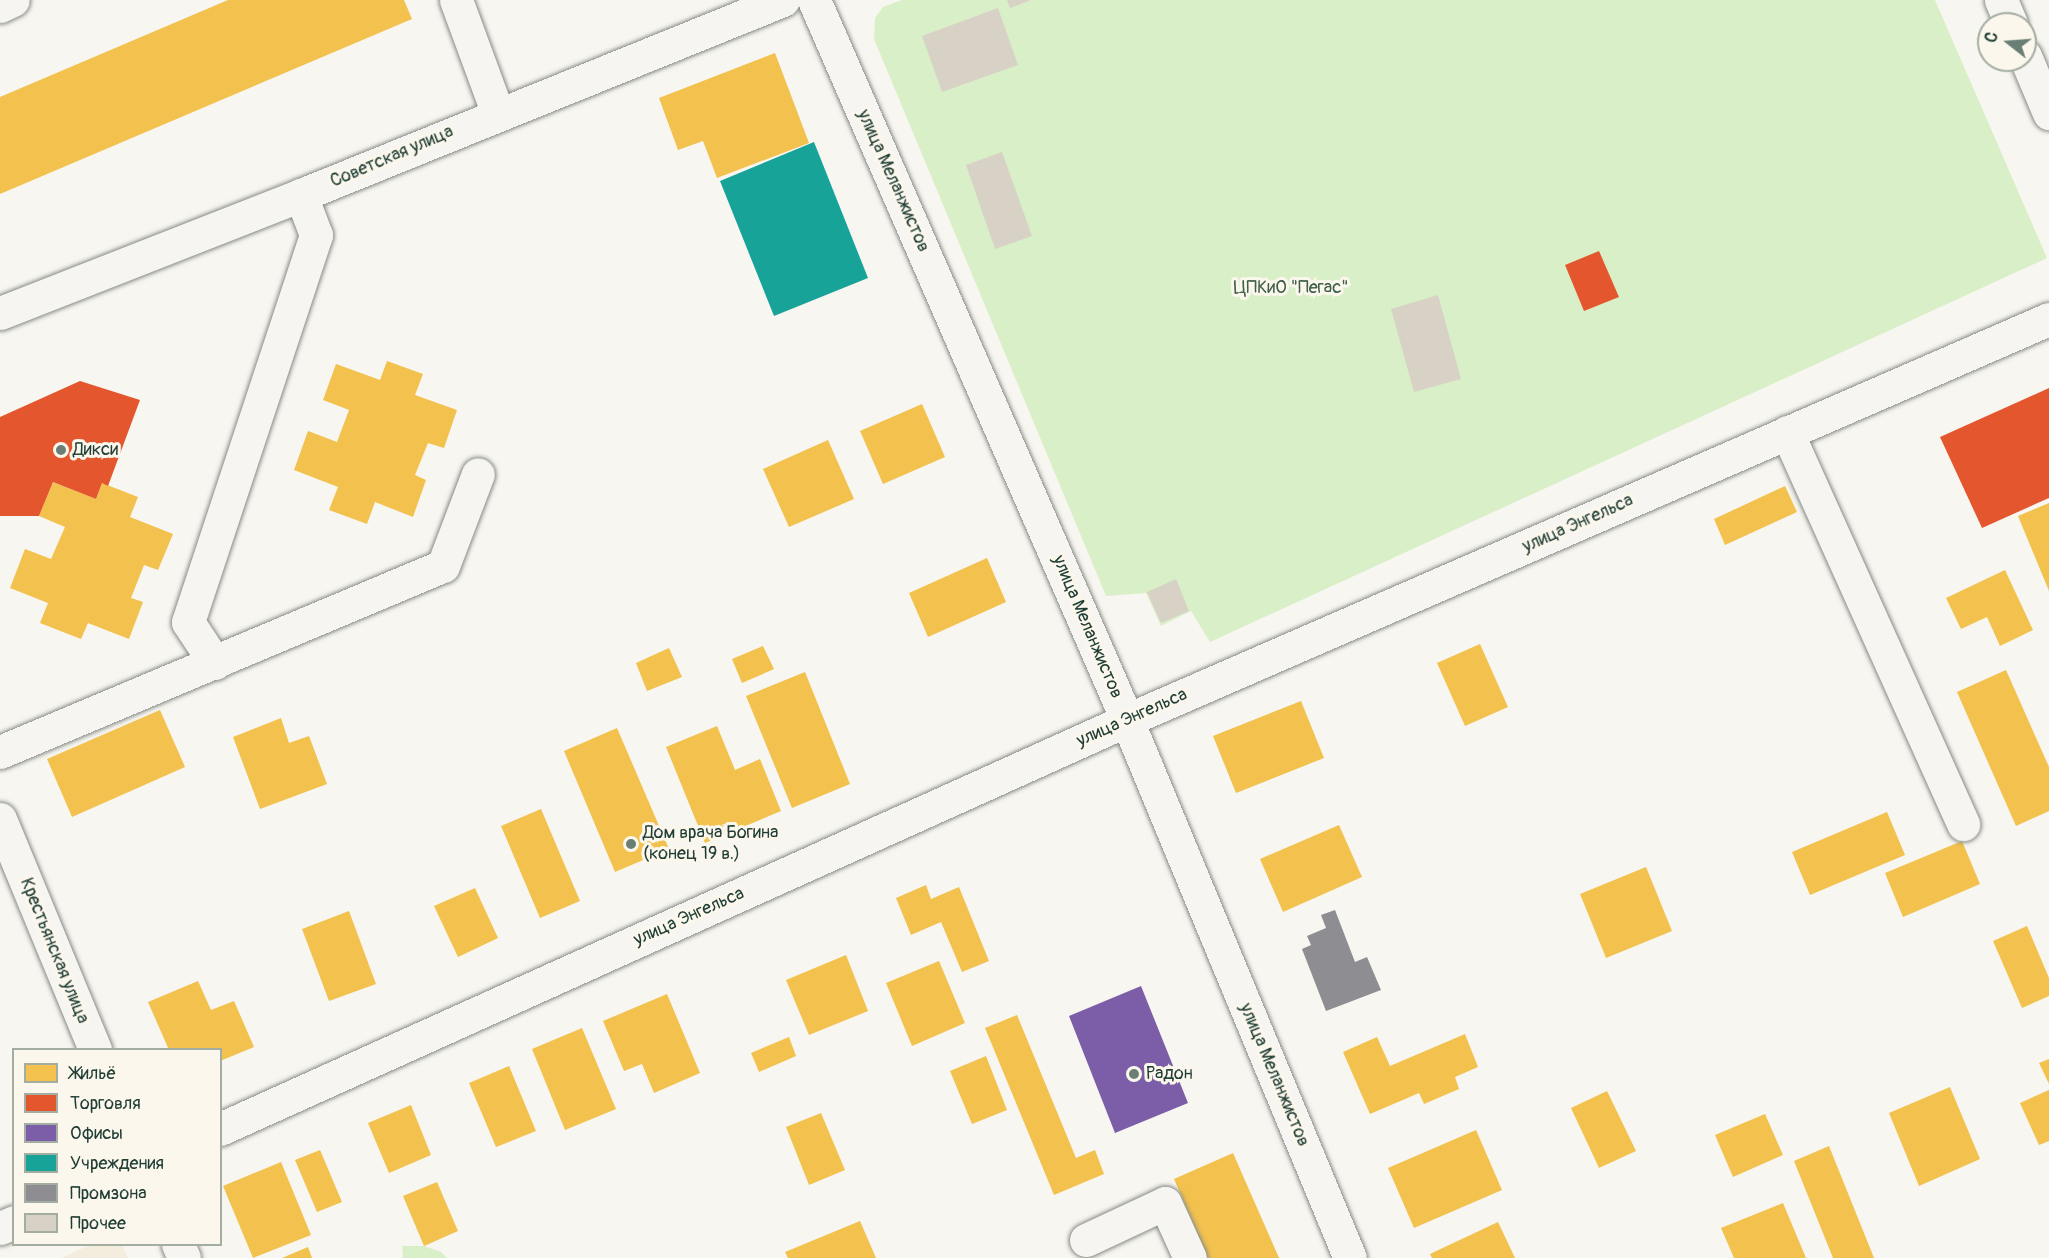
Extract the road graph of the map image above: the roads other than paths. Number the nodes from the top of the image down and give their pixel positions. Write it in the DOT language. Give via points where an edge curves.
graph roads {
  1 [pos="13,0"];
  2 [pos="456,0"];
  3 [pos="783,0"];
  4 [pos="814,0"];
  5 [pos="0,6"];
  6 [pos="2032,72"];
  7 [pos="2049,113"];
  8 [pos="498,114"];
  9 [pos="302,195"];
  10 [pos="0,313"];
  11 [pos="2049,318"];
  12 [pos="1787,432"];
  13 [pos="478,474"];
  14 [pos="215,663"];
  15 [pos="1127,720"];
  16 [pos="0,752"];
  17 [pos="0,819"];
  18 [pos="1963,824"];
  19 [pos="94,1048"];
  20 [pos="222,1128"];
  21 [pos="1086,1240"];
  22 [pos="1190,1258"];
  23 [pos="1350,1258"];
  1 -- 5 [label="street"];
  2 -- 8 [label="street"];
  3 -- 8 [label="street, Советская улица"];
  4 -- 15 [label="street, улица Меланжистов"];
  6 -- 7 [label="street"];
  8 -- 9 [label="street, Советская улица"];
  9 -- 10 [label="street, Советская улица"];
  9 -- 14 [label="street" via="316,235 188,622"];
  11 -- 12 [label="street, улица Энгельса"];
  12 -- 15 [label="street, улица Энгельса"];
  12 -- 18 [label="street"];
  13 -- 14 [label="street" via="444,566"];
  14 -- 16 [label="street"];
  15 -- 20 [label="street, улица Энгельса"];
  15 -- 23 [label="street, улица Меланжистов"];
  17 -- 19 [label="street, Крестьянская улица"];
  21 -- 22 [label="street" via="1165,1203"];
}
